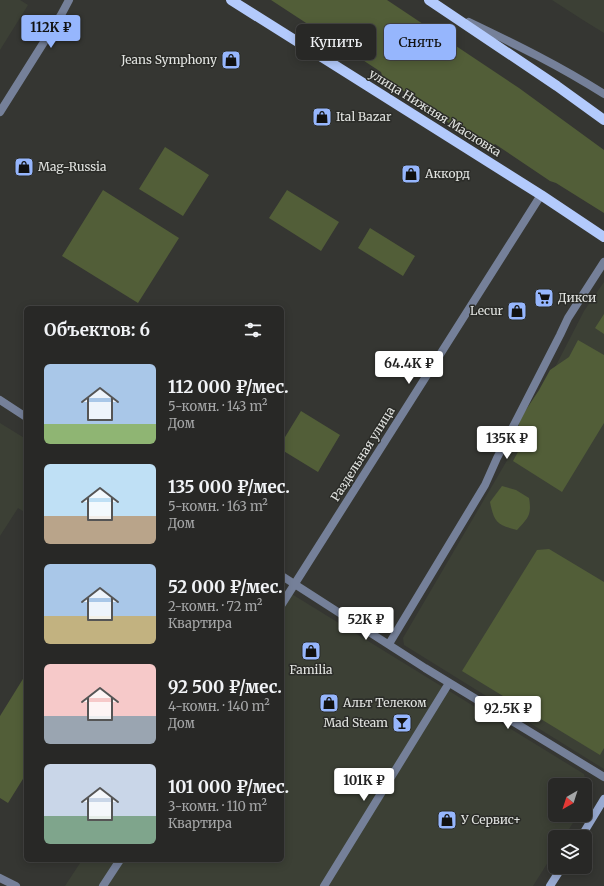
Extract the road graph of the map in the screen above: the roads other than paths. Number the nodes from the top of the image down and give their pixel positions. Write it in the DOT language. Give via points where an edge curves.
graph roads {
  1 [pos="69,0"];
  2 [pos="231,0"];
  3 [pos="430,0"];
  4 [pos="452,15"];
  5 [pos="604,94"];
  6 [pos="0,112"];
  7 [pos="604,120"];
  8 [pos="540,195"];
  9 [pos="604,237"];
  10 [pos="604,262"];
  11 [pos="0,400"];
  12 [pos="24,416"];
  13 [pos="284,577"];
  14 [pos="295,584"];
  15 [pos="284,601"];
  16 [pos="389,644"];
  17 [pos="449,683"];
  18 [pos="604,777"];
  19 [pos="604,799"];
  20 [pos="584,830"];
  21 [pos="119,862"];
  22 [pos="558,874"];
  23 [pos="0,878"];
  24 [pos="16,886"];
  25 [pos="103,886"];
  26 [pos="324,886"];
  27 [pos="550,886"];
  1 -- 6 [label="street"];
  2 -- 8 [label="main road, улица Нижняя Масловка"];
  3 -- 4 [label="main road"];
  4 -- 5 [label="street" via="568,71"];
  4 -- 7 [label="main road"];
  8 -- 9 [label="main road, улица Нижняя Масловка"];
  8 -- 14 [label="street, Раздельная улица"];
  10 -- 16 [label="street" via="568,318 485,485"];
  11 -- 12 [label="street"];
  13 -- 14 [label="street"];
  14 -- 15 [label="street, Раздельная улица"];
  14 -- 16 [label="street"];
  16 -- 17 [label="street"];
  17 -- 18 [label="street"];
  17 -- 26 [label="street"];
  19 -- 20 [label="main road"];
  21 -- 25 [label="street"];
  22 -- 27 [label="main road"];
  23 -- 24 [label="street"];
}
